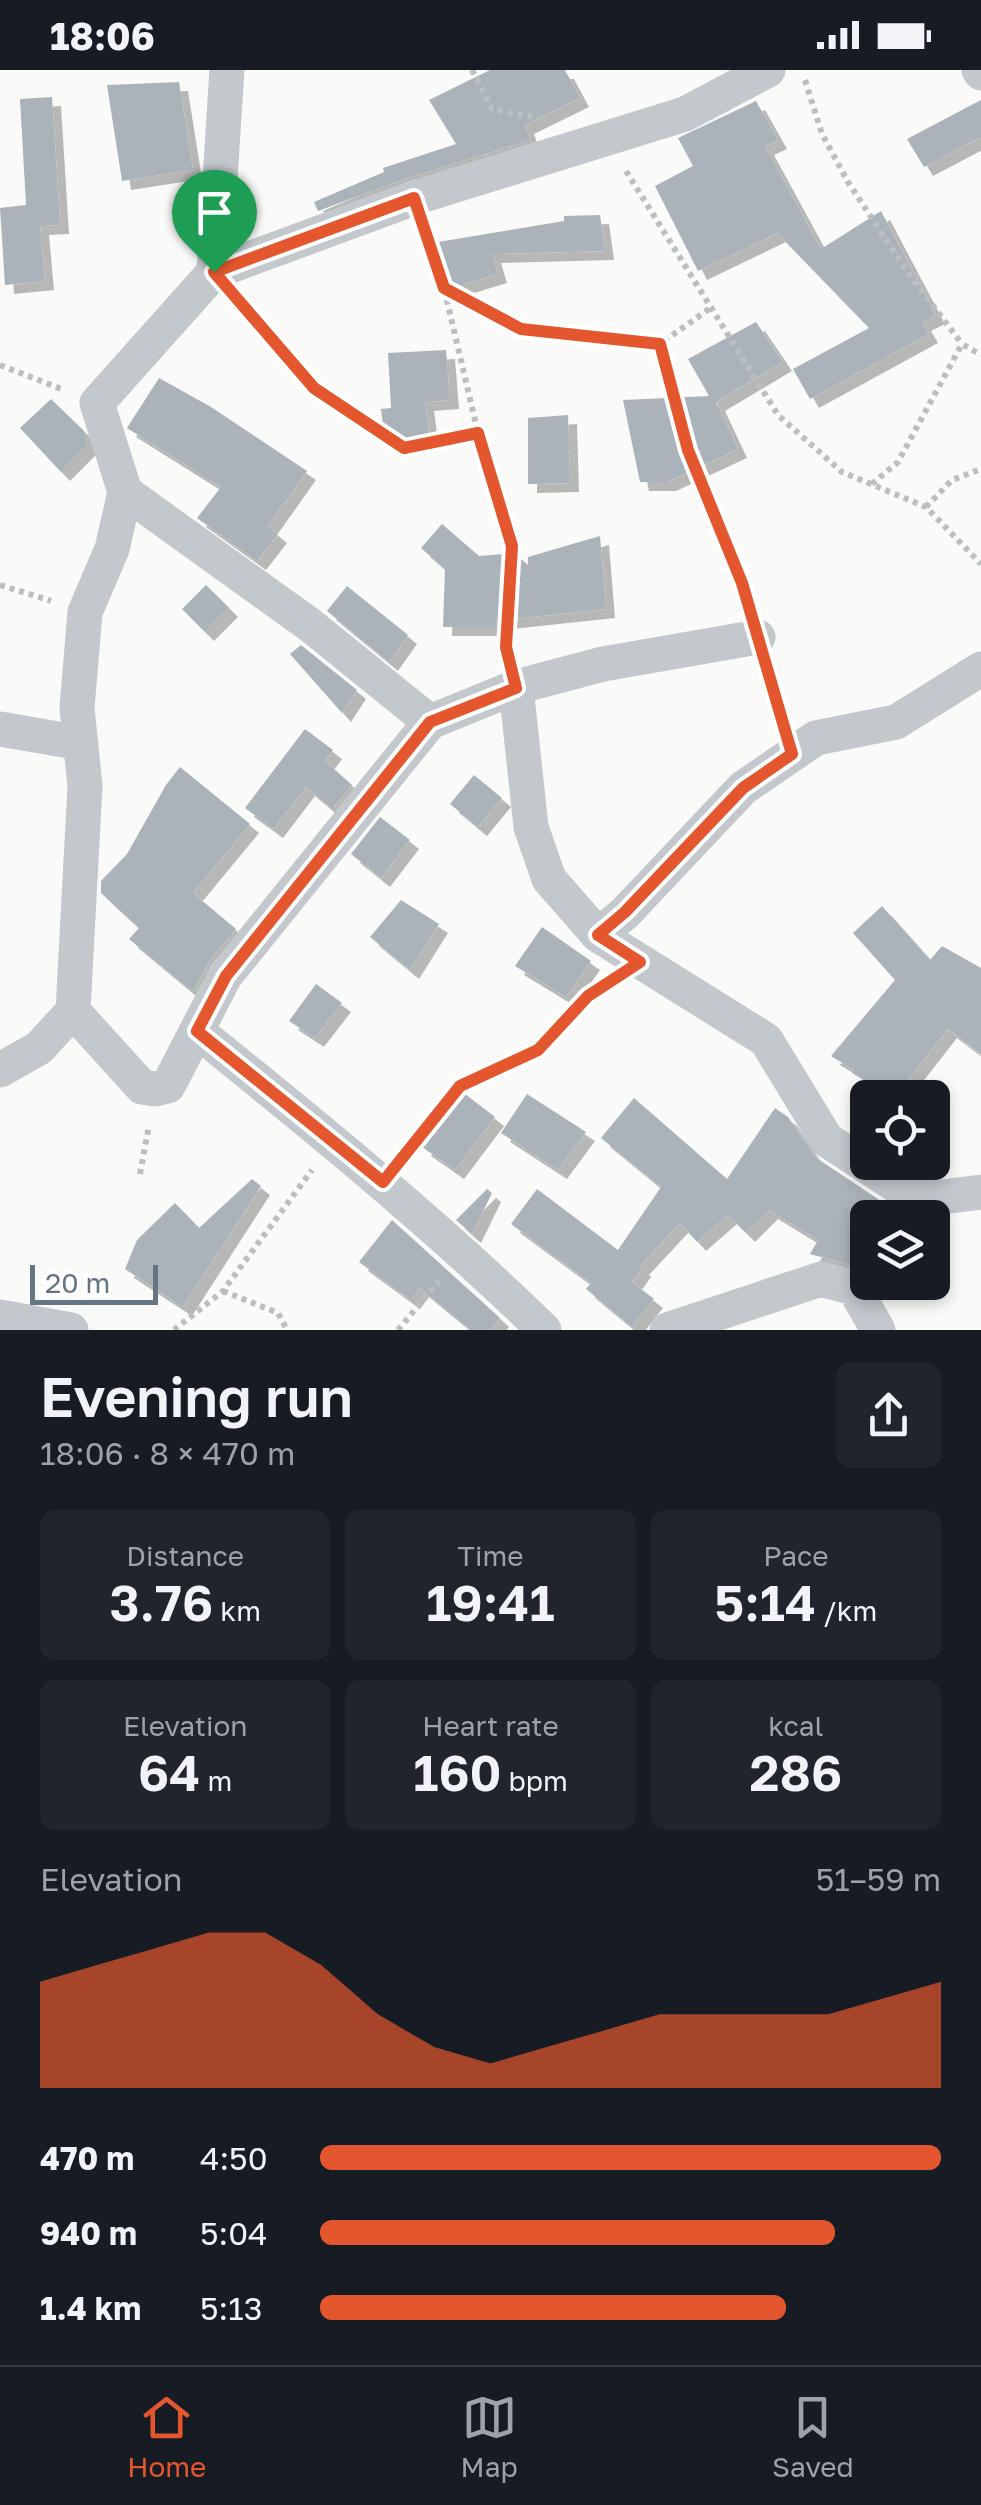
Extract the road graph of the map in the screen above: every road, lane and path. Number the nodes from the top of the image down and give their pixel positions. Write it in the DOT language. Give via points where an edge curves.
graph roads {
  1 [pos="226,70"];
  2 [pos="472,70"];
  3 [pos="768,70"];
  4 [pos="802,70"];
  5 [pos="544,119"];
  6 [pos="606,140"];
  7 [pos="414,198"];
  8 [pos="214,272"];
  9 [pos="444,288"];
  10 [pos="709,309"];
  11 [pos="660,344"];
  12 [pos="962,344"];
  13 [pos="981,355"];
  14 [pos="0,364"];
  15 [pos="97,403"];
  16 [pos="478,433"];
  17 [pos="981,469"];
  18 [pos="872,484"];
  19 [pos="125,492"];
  20 [pos="926,507"];
  21 [pos="981,564"];
  22 [pos="0,585"];
  23 [pos="84,612"];
  24 [pos="758,637"];
  25 [pos="981,670"];
  26 [pos="516,688"];
  27 [pos="430,722"];
  28 [pos="0,729"];
  29 [pos="80,744"];
  30 [pos="792,754"];
  31 [pos="598,935"];
  32 [pos="640,962"];
  33 [pos="73,1011"];
  34 [pos="197,1031"];
  35 [pos="0,1070"];
  36 [pos="155,1089"];
  37 [pos="334,1141"];
  38 [pos="140,1174"];
  39 [pos="383,1182"];
  40 [pos="981,1192"];
  41 [pos="463,1252"];
  42 [pos="224,1291"];
  43 [pos="0,1317"];
  44 [pos="72,1330"];
  45 [pos="174,1330"];
  46 [pos="287,1330"];
  47 [pos="398,1330"];
  48 [pos="544,1330"];
  49 [pos="667,1330"];
  50 [pos="878,1330"];
  1 -- 8 [label="street"];
  2 -- 5 [label="path" via="492,109"];
  3 -- 6 [label="street" via="684,114"];
  4 -- 12 [label="path" via="822,134 848,182"];
  6 -- 7 [label="street"];
  6 -- 10 [label="path"];
  7 -- 8 [label="street"];
  7 -- 9 [label="path"];
  8 -- 15 [label="street"];
  8 -- 16 [label="path" via="314,388 404,448"];
  9 -- 11 [label="path" via="521,329"];
  9 -- 16 [label="path"];
  10 -- 11 [label="path"];
  10 -- 18 [label="path" via="778,415 842,472"];
  11 -- 24 [label="path" via="688,450"];
  12 -- 13 [label="path"];
  12 -- 18 [label="path" via="898,462"];
  14 -- 15 [label="path"];
  15 -- 19 [label="street"];
  16 -- 26 [label="path" via="512,546 506,647"];
  17 -- 20 [label="path" via="952,480"];
  18 -- 20 [label="path"];
  19 -- 23 [label="street" via="112,549"];
  19 -- 27 [label="street" via="310,625"];
  20 -- 21 [label="path"];
  22 -- 23 [label="path"];
  23 -- 29 [label="street"];
  24 -- 26 [label="street" via="603,664"];
  24 -- 30 [label="path"];
  25 -- 30 [label="street" via="896,722 816,738"];
  26 -- 27 [label="street"];
  26 -- 31 [label="street" via="531,827 549,879"];
  27 -- 34 [label="street" via="226,976"];
  28 -- 29 [label="street"];
  29 -- 33 [label="street" via="84,786"];
  30 -- 31 [label="street" via="743,788"];
  31 -- 32 [label="street"];
  32 -- 39 [label="path" via="588,996 538,1050 460,1086"];
  32 -- 40 [label="street" via="766,1040 827,1140 910,1195"];
  33 -- 35 [label="street" via="39,1048"];
  33 -- 36 [label="street" via="142,1087"];
  34 -- 36 [label="street" via="168,1086"];
  34 -- 37 [label="street"];
  36 -- 38 [label="path"];
  37 -- 39 [label="street"];
  37 -- 42 [label="path"];
  39 -- 41 [label="street"];
  41 -- 47 [label="path"];
  41 -- 48 [label="street"];
  42 -- 45 [label="path"];
  42 -- 46 [label="path" via="278,1313"];
  43 -- 44 [label="street"];
  49 -- 50 [label="street" via="821,1280 854,1288"];
}
